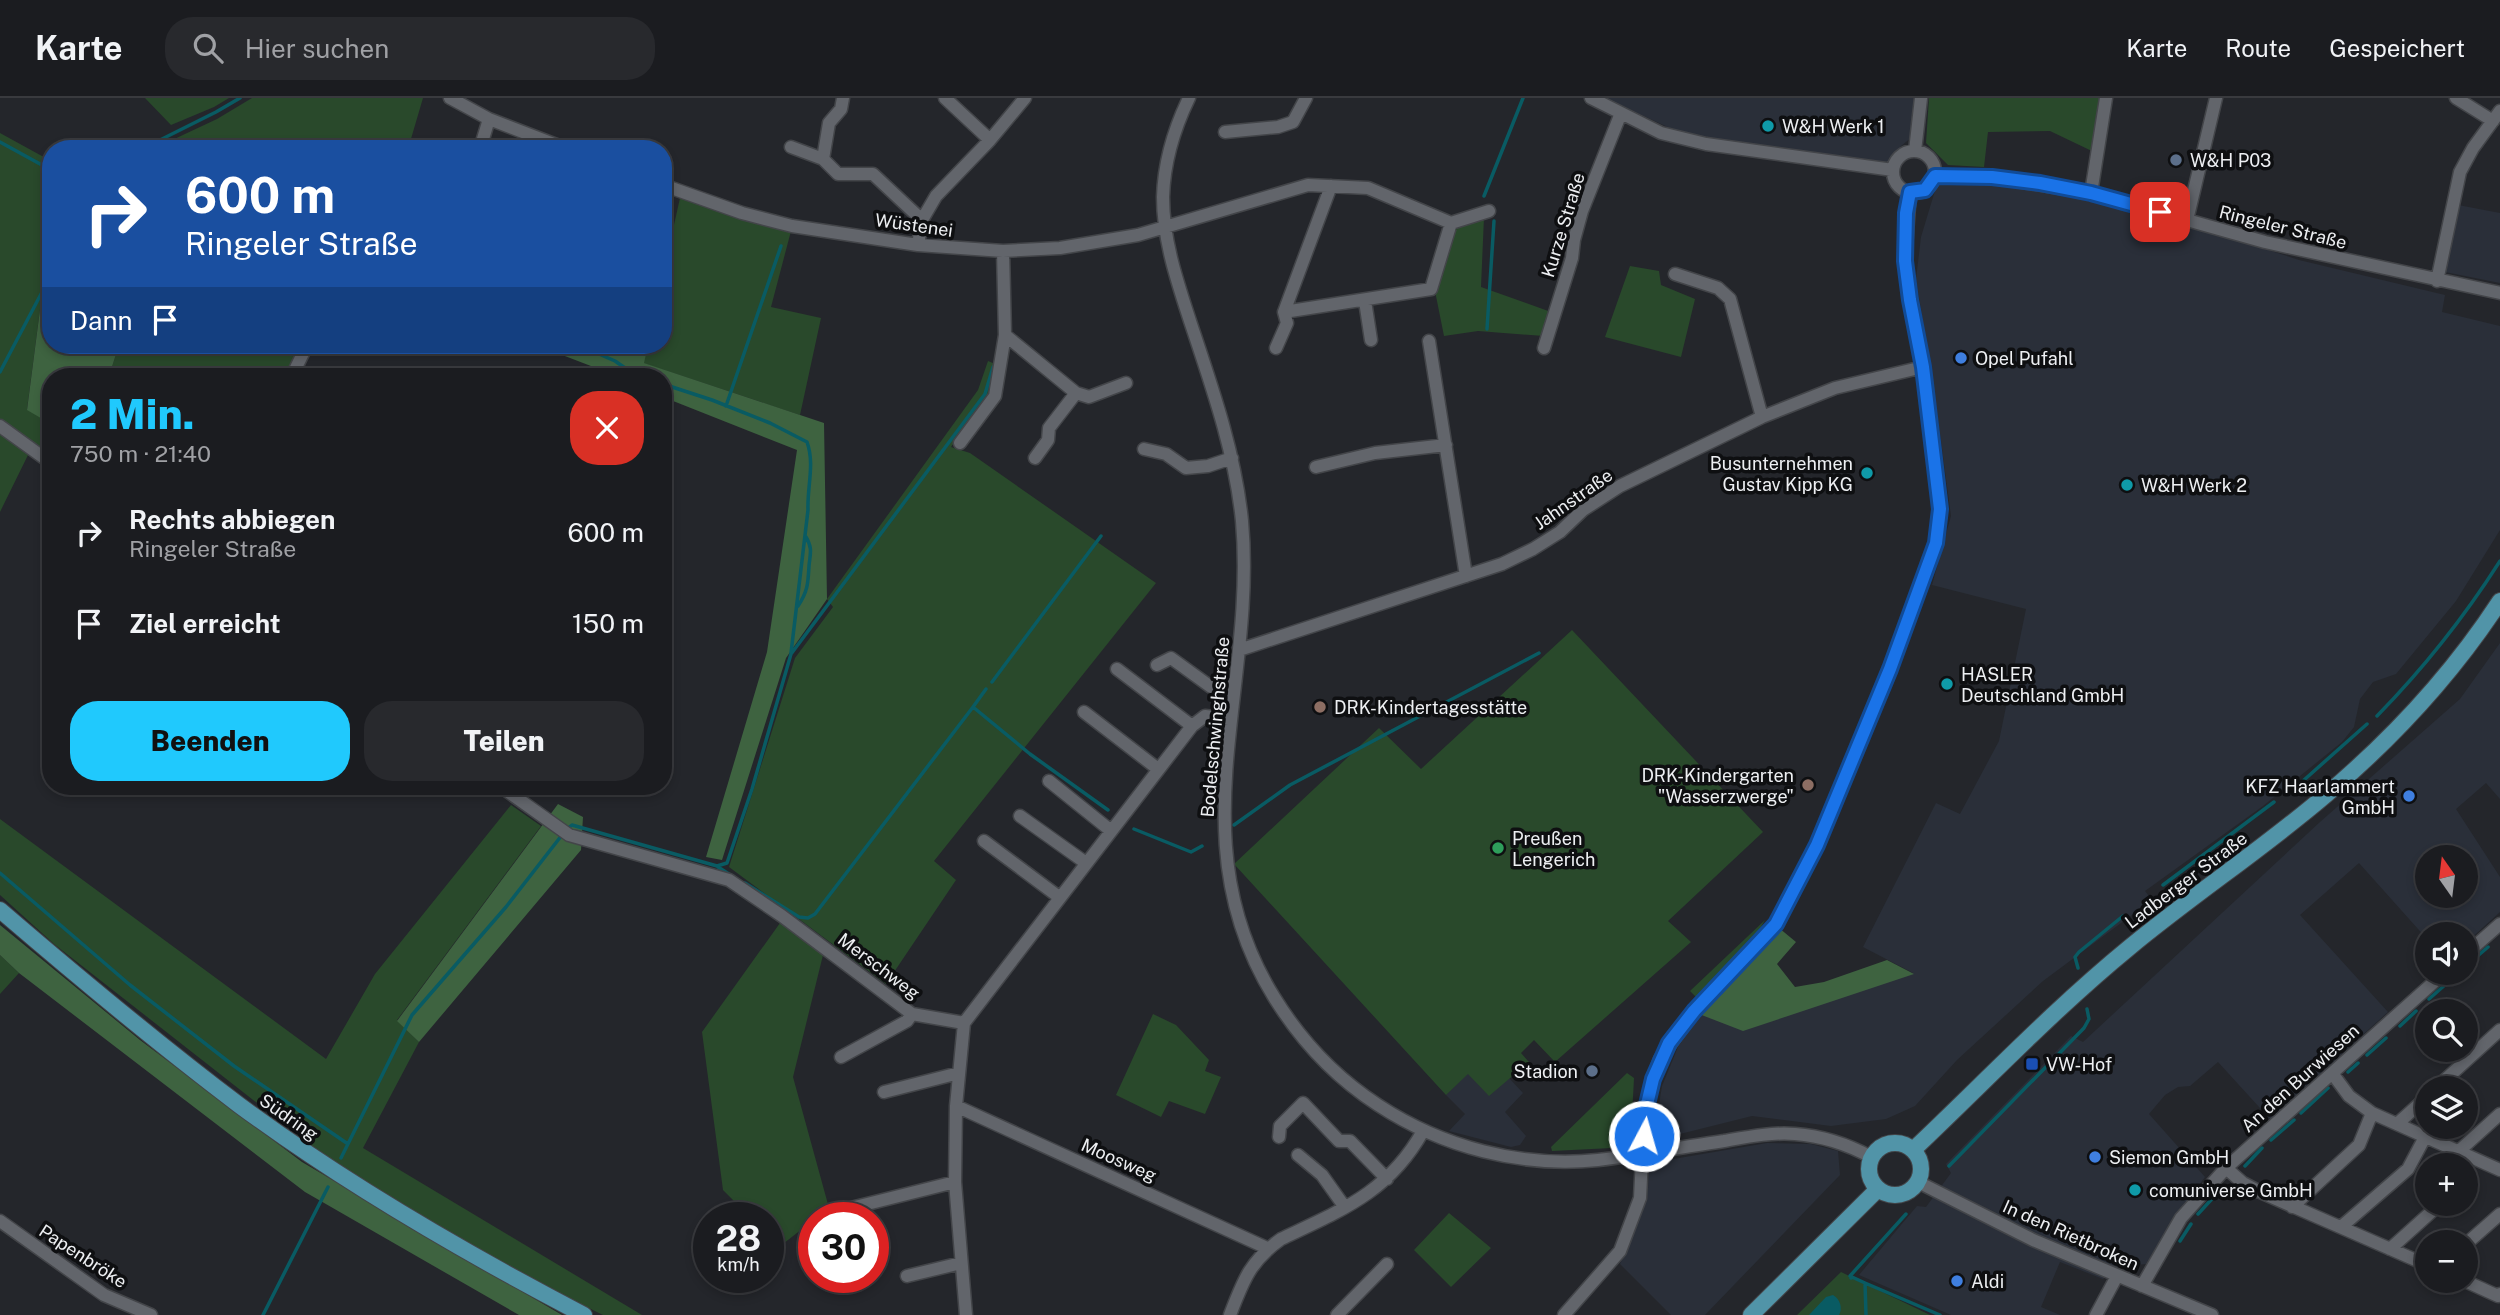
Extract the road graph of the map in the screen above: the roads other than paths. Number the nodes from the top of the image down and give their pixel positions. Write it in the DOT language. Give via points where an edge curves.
graph roads {
  1 [pos="450,98"];
  2 [pos="843,98"];
  3 [pos="945,98"];
  4 [pos="1025,98"];
  5 [pos="1189,98"];
  6 [pos="1306,98"];
  7 [pos="1591,98"];
  8 [pos="1921,98"];
  9 [pos="2106,98"];
  10 [pos="2216,98"];
  11 [pos="2456,98"];
  12 [pos="1621,113"];
  13 [pos="2496,116"];
  14 [pos="489,119"];
  15 [pos="1225,132"];
  16 [pos="483,140"];
  17 [pos="544,140"];
  18 [pos="990,141"];
  19 [pos="792,147"];
  20 [pos="1915,151"];
  21 [pos="823,159"];
  22 [pos="1893,170"];
  23 [pos="1935,176"];
  24 [pos="1332,186"];
  25 [pos="672,188"];
  26 [pos="1910,192"];
  27 [pos="2091,193"];
  28 [pos="1489,211"];
  29 [pos="2186,219"];
  30 [pos="922,220"];
  31 [pos="1451,223"];
  32 [pos="1165,228"];
  33 [pos="918,245"];
  34 [pos="1003,251"];
  35 [pos="1675,274"];
  36 [pos="2437,281"];
  37 [pos="2500,293"];
  38 [pos="1365,301"];
  39 [pos="1284,312"];
  40 [pos="1005,335"];
  41 [pos="1371,340"];
  42 [pos="1429,341"];
  43 [pos="1276,348"];
  44 [pos="1544,348"];
  45 [pos="1923,367"];
  46 [pos="1126,383"];
  47 [pos="1076,393"];
  48 [pos="1762,417"];
  49 [pos="0,426"];
  50 [pos="960,443"];
  51 [pos="1446,444"];
  52 [pos="1144,449"];
  53 [pos="42,456"];
  54 [pos="1035,458"];
  55 [pos="1232,458"];
  56 [pos="1316,467"];
  57 [pos="1466,576"];
  58 [pos="2500,601"];
  59 [pos="1239,650"];
  60 [pos="1157,665"];
  61 [pos="1117,669"];
  62 [pos="1235,683"];
  63 [pos="1084,712"];
  64 [pos="1231,719"];
  65 [pos="1192,726"];
  66 [pos="1158,769"];
  67 [pos="1049,781"];
  68 [pos="513,795"];
  69 [pos="1020,816"];
  70 [pos="1110,830"];
  71 [pos="984,841"];
  72 [pos="1086,863"];
  73 [pos="1059,897"];
  74 [pos="0,911"];
  75 [pos="2500,924"];
  76 [pos="2478,943"];
  77 [pos="2431,985"];
  78 [pos="912,1014"];
  79 [pos="964,1023"];
  80 [pos="2500,1030"];
  81 [pos="841,1057"];
  82 [pos="958,1073"];
  83 [pos="2332,1073"];
  84 [pos="2449,1076"];
  85 [pos="884,1092"];
  86 [pos="956,1106"];
  87 [pos="2415,1108"];
  88 [pos="2372,1113"];
  89 [pos="2500,1114"];
  90 [pos="2397,1124"];
  91 [pos="1423,1131"];
  92 [pos="2415,1133"];
  93 [pos="1279,1137"];
  94 [pos="2424,1139"];
  95 [pos="2427,1139"];
  96 [pos="1913,1150"];
  97 [pos="1644,1153"];
  98 [pos="2454,1153"];
  99 [pos="2468,1153"];
  100 [pos="1298,1155"];
  101 [pos="1871,1157"];
  102 [pos="2478,1163"];
  103 [pos="2225,1168"];
  104 [pos="2500,1170"];
  105 [pos="1387,1179"];
  106 [pos="955,1182"];
  107 [pos="1918,1182"];
  108 [pos="1878,1189"];
  109 [pos="875,1202"];
  110 [pos="1344,1206"];
  111 [pos="2292,1207"];
  112 [pos="2500,1214"];
  113 [pos="2427,1216"];
  114 [pos="0,1221"];
  115 [pos="2341,1227"];
  116 [pos="2478,1233"];
  117 [pos="1267,1248"];
  118 [pos="2390,1249"];
  119 [pos="2415,1260"];
  120 [pos="961,1263"];
  121 [pos="1387,1264"];
  122 [pos="907,1276"];
  123 [pos="2117,1276"];
  124 [pos="2142,1286"];
  125 [pos="2478,1287"];
  126 [pos="2500,1294"];
  127 [pos="151,1315"];
  128 [pos="584,1315"];
  129 [pos="965,1315"];
  130 [pos="1230,1315"];
  131 [pos="1337,1315"];
  132 [pos="1564,1315"];
  133 [pos="1751,1315"];
  134 [pos="2096,1315"];
  135 [pos="2212,1315"];
  1 -- 14 [label="street"];
  2 -- 21 [label="street" via="829,123"];
  3 -- 18 [label="street"];
  4 -- 18 [label="street"];
  5 -- 32 [label="street, Bodelschwinghstraße" via="1167,162"];
  6 -- 15 [label="street" via="1293,122"];
  7 -- 12 [label="street"];
  8 -- 20 [label="street"];
  9 -- 27 [label="street"];
  10 -- 29 [label="street"];
  11 -- 13 [label="street"];
  12 -- 22 [label="street" via="1661,133 1706,145"];
  12 -- 44 [label="street, Kurze Straße" via="1582,211"];
  13 -- 36 [label="street" via="2460,173"];
  14 -- 16 [label="street"];
  14 -- 17 [label="street"];
  18 -- 30 [label="street" via="936,196"];
  19 -- 21 [label="street"];
  20 -- 22 [label="street" via="1900,156"];
  20 -- 23 [label="street" via="1931,159"];
  21 -- 30 [label="street" via="838,174 873,174"];
  22 -- 26 [label="street" via="1897,184"];
  23 -- 26 [label="street" via="1925,190"];
  23 -- 27 [label="street, Ringeler Straße" via="1992,177"];
  24 -- 31 [label="street, Wüstenei" via="1368,188"];
  24 -- 32 [label="street, Wüstenei" via="1308,185"];
  24 -- 39 [label="street"];
  25 -- 33 [label="street, Wüstenei" via="792,226"];
  26 -- 45 [label="street" via="1905,261"];
  27 -- 29 [label="street, Ringeler Straße"];
  28 -- 31 [label="street"];
  29 -- 36 [label="street, Ringeler Straße"];
  30 -- 33 [label="street"];
  31 -- 38 [label="street" via="1431,289"];
  32 -- 34 [label="street, Wüstenei" via="1099,243"];
  32 -- 55 [label="street, Bodelschwinghstraße"];
  33 -- 34 [label="street, Wüstenei"];
  34 -- 40 [label="street"];
  35 -- 48 [label="street" via="1718,288 1730,299"];
  36 -- 37 [label="street, Ringeler Straße"];
  38 -- 39 [label="street"];
  38 -- 41 [label="street"];
  39 -- 43 [label="street" via="1287,323"];
  40 -- 47 [label="street"];
  40 -- 50 [label="street" via="995,396"];
  42 -- 51 [label="street"];
  45 -- 48 [label="street, Jahnstraße" via="1835,388"];
  45 -- 97 [label="street" via="1940,509 1936,543 1817,845 1776,924 1694,1011 1660,1059 1646,1107"];
  46 -- 47 [label="street" via="1089,397"];
  47 -- 54 [label="street" via="1049,429 1048,440"];
  48 -- 57 [label="street, Jahnstraße" via="1620,486 1533,549"];
  49 -- 53 [label="street"];
  51 -- 56 [label="street" via="1375,453"];
  51 -- 57 [label="street"];
  52 -- 55 [label="street" via="1166,454 1186,468"];
  55 -- 59 [label="street, Bodelschwinghstraße" via="1242,538"];
  57 -- 59 [label="street, Jahnstraße"];
  58 -- 96 [label="main road, Ladberger Straße" via="2437,685 2328,794 2076,992"];
  59 -- 62 [label="street, Bodelschwinghstraße"];
  60 -- 62 [label="street" via="1171,658 1211,687"];
  61 -- 65 [label="street"];
  62 -- 64 [label="street, Bodelschwinghstraße"];
  63 -- 66 [label="street"];
  64 -- 65 [label="street" via="1205,716"];
  64 -- 91 [label="street, Bodelschwinghstraße" via="1224,785 1226,863 1240,926 1259,972 1286,1017 1323,1060 1365,1097"];
  65 -- 66 [label="street"];
  66 -- 70 [label="street"];
  67 -- 70 [label="street"];
  68 -- 78 [label="street, Merschweg" via="564,832 729,880"];
  69 -- 72 [label="street"];
  70 -- 72 [label="street"];
  71 -- 73 [label="street"];
  72 -- 73 [label="street"];
  73 -- 79 [label="street"];
  74 -- 128 [label="main road, Südring" via="240,1106 330,1168 507,1275"];
  75 -- 76 [label="street"];
  77 -- 83 [label="street, An den Burwiesen"];
  78 -- 79 [label="street, Merschweg"];
  78 -- 81 [label="street"];
  79 -- 82 [label="street"];
  80 -- 84 [label="street"];
  82 -- 85 [label="street"];
  82 -- 86 [label="street"];
  83 -- 88 [label="street" via="2350,1096"];
  83 -- 103 [label="street, An den Burwiesen"];
  86 -- 106 [label="street"];
  86 -- 117 [label="street, Moosweg"];
  87 -- 90 [label="street"];
  88 -- 90 [label="street"];
  88 -- 111 [label="street" via="2359,1145"];
  89 -- 99 [label="street"];
  90 -- 92 [label="street"];
  91 -- 97 [label="street, Bodelschwinghstraße" via="1520,1159 1576,1162"];
  91 -- 105 [label="street" via="1405,1161"];
  93 -- 105 [label="street" via="1280,1126 1303,1103 1339,1141 1350,1141"];
  94 -- 115 [label="street" via="2407,1168"];
  95 -- 98 [label="street"];
  96 -- 101 [label="main road" via="1890,1143"];
  96 -- 107 [label="main road" via="1921,1165"];
  97 -- 101 [label="street, Bodelschwinghstraße" via="1792,1134 1835,1141"];
  97 -- 132 [label="street" via="1640,1198 1620,1251"];
  100 -- 110 [label="street" via="1322,1175"];
  101 -- 108 [label="main road" via="1868,1171"];
  102 -- 104 [label="street"];
  103 -- 111 [label="street" via="2243,1183"];
  103 -- 124 [label="street, An den Burwiesen" via="2181,1218"];
  105 -- 110 [label="street"];
  106 -- 109 [label="street"];
  106 -- 120 [label="street"];
  107 -- 108 [label="main road" via="1899,1195"];
  107 -- 123 [label="street, In den Rietbroken" via="2032,1240"];
  108 -- 133 [label="main road"];
  110 -- 117 [label="street"];
  111 -- 115 [label="street"];
  112 -- 116 [label="street"];
  113 -- 118 [label="street"];
  114 -- 127 [label="street, Papenbröke" via="104,1295"];
  115 -- 118 [label="street"];
  117 -- 130 [label="street" via="1245,1275"];
  118 -- 119 [label="street"];
  120 -- 122 [label="street"];
  120 -- 129 [label="street"];
  121 -- 131 [label="street"];
  123 -- 124 [label="street, In den Rietbroken"];
  123 -- 134 [label="street"];
  124 -- 135 [label="street, In den Rietbroken"];
  125 -- 126 [label="street"];
}
